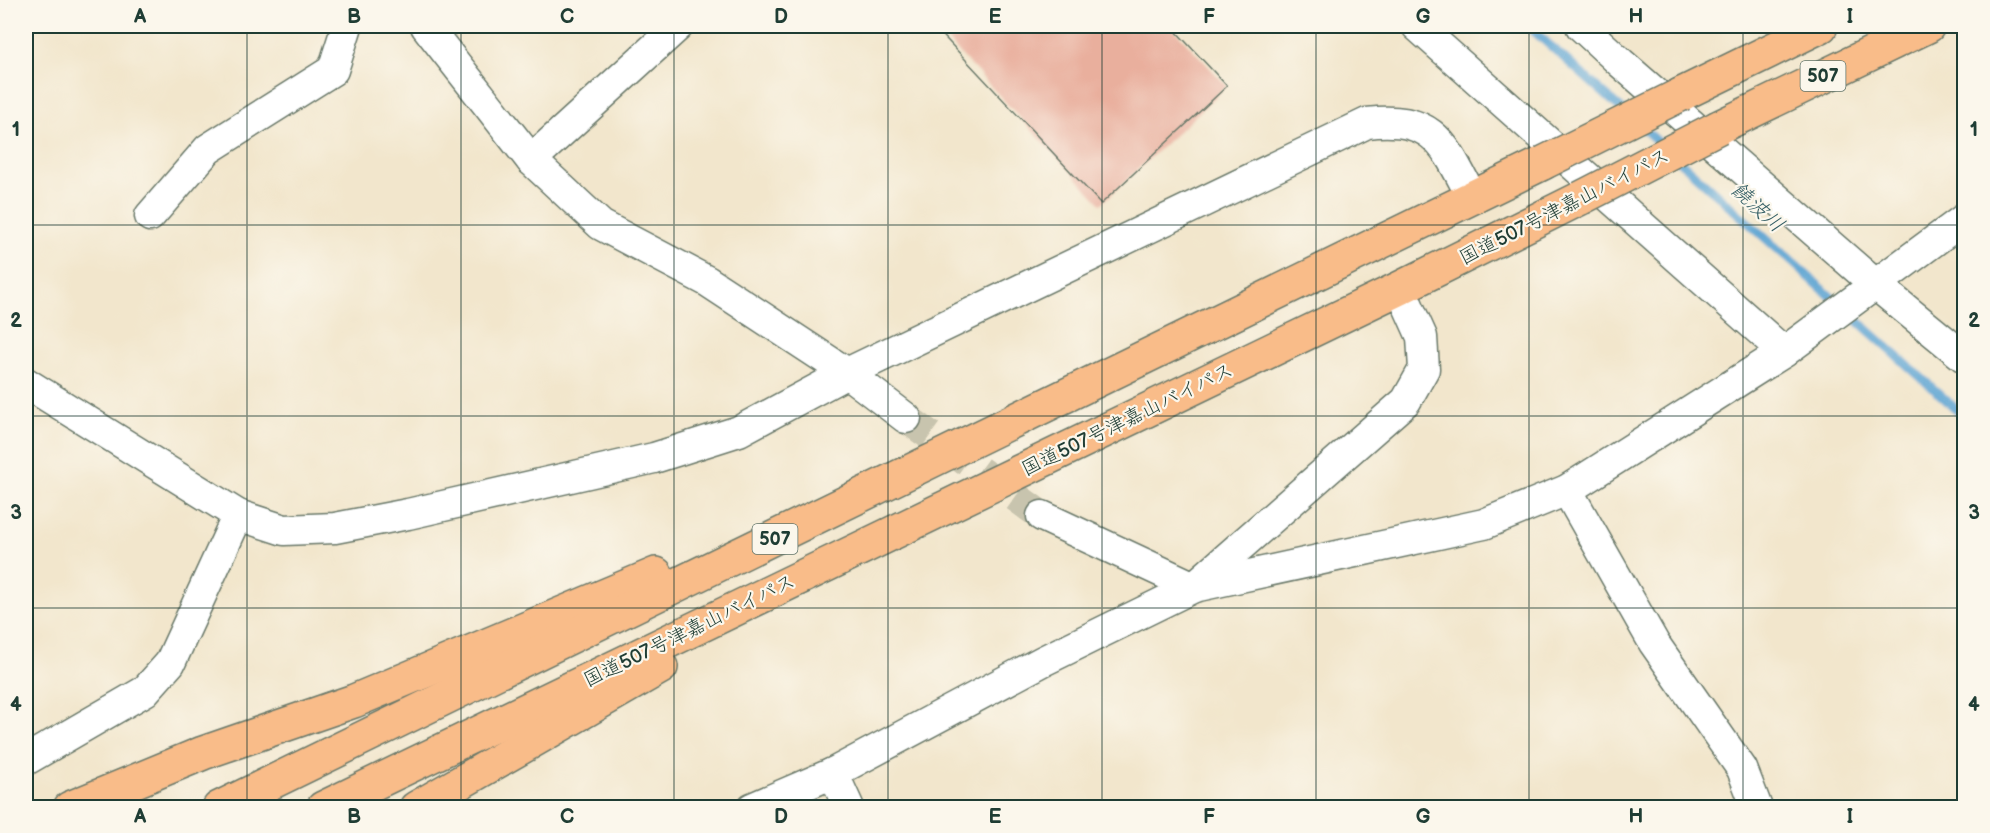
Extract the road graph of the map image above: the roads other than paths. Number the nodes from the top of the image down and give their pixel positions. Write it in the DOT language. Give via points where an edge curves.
graph roads {
  1 [pos="347,26"];
  2 [pos="426,26"];
  3 [pos="678,26"];
  4 [pos="1417,26"];
  5 [pos="1581,26"];
  6 [pos="1821,26"];
  7 [pos="1928,26"];
  8 [pos="531,160"];
  9 [pos="1472,197"];
  10 [pos="150,216"];
  11 [pos="1965,219"];
  12 [pos="1876,285"];
  13 [pos="1400,288"];
  14 [pos="1784,352"];
  15 [pos="1965,357"];
  16 [pos="847,373"];
  17 [pos="26,383"];
  18 [pos="906,418"];
  19 [pos="909,474"];
  20 [pos="1567,490"];
  21 [pos="238,515"];
  22 [pos="928,515"];
  23 [pos="1042,516"];
  24 [pos="1194,587"];
  25 [pos="26,760"];
  26 [pos="833,773"];
  27 [pos="70,807"];
  28 [pos="219,807"];
  29 [pos="323,807"];
  30 [pos="416,807"];
  31 [pos="752,807"];
  32 [pos="849,807"];
  33 [pos="1757,807"];
  1 -- 10 [label="street" via="333,70 208,149"];
  2 -- 8 [label="street"];
  3 -- 8 [label="street"];
  4 -- 14 [label="street"];
  5 -- 12 [label="street"];
  6 -- 9 [label="highway, 507, bridge"];
  7 -- 13 [label="highway, 国道507号津嘉山バイパス / 507, bridge"];
  8 -- 16 [label="street" via="601,225 707,281"];
  9 -- 16 [label="street" via="1443,144 1419,127 1395,120 1367,123"];
  9 -- 19 [label="highway, 507"];
  11 -- 12 [label="street"];
  12 -- 14 [label="street"];
  12 -- 15 [label="street"];
  13 -- 22 [label="highway, 国道507号津嘉山バイパス / 507"];
  13 -- 24 [label="street" via="1422,337 1424,369 1407,401"];
  14 -- 20 [label="street"];
  16 -- 18 [label="street"];
  16 -- 21 [label="street" via="739,431 654,458 335,528 284,530"];
  17 -- 21 [label="street"];
  19 -- 27 [label="highway" via="601,596 354,701 203,753"];
  19 -- 28 [label="highway, 507"];
  20 -- 24 [label="street" via="1484,524"];
  20 -- 33 [label="street" via="1654,643 1742,770"];
  21 -- 25 [label="street" via="170,663 146,691"];
  22 -- 29 [label="highway, 国道507号津嘉山バイパス / 507"];
  22 -- 30 [label="highway"];
  23 -- 24 [label="street"];
  24 -- 26 [label="street" via="1043,661"];
  26 -- 31 [label="street"];
  26 -- 32 [label="street"];
}
